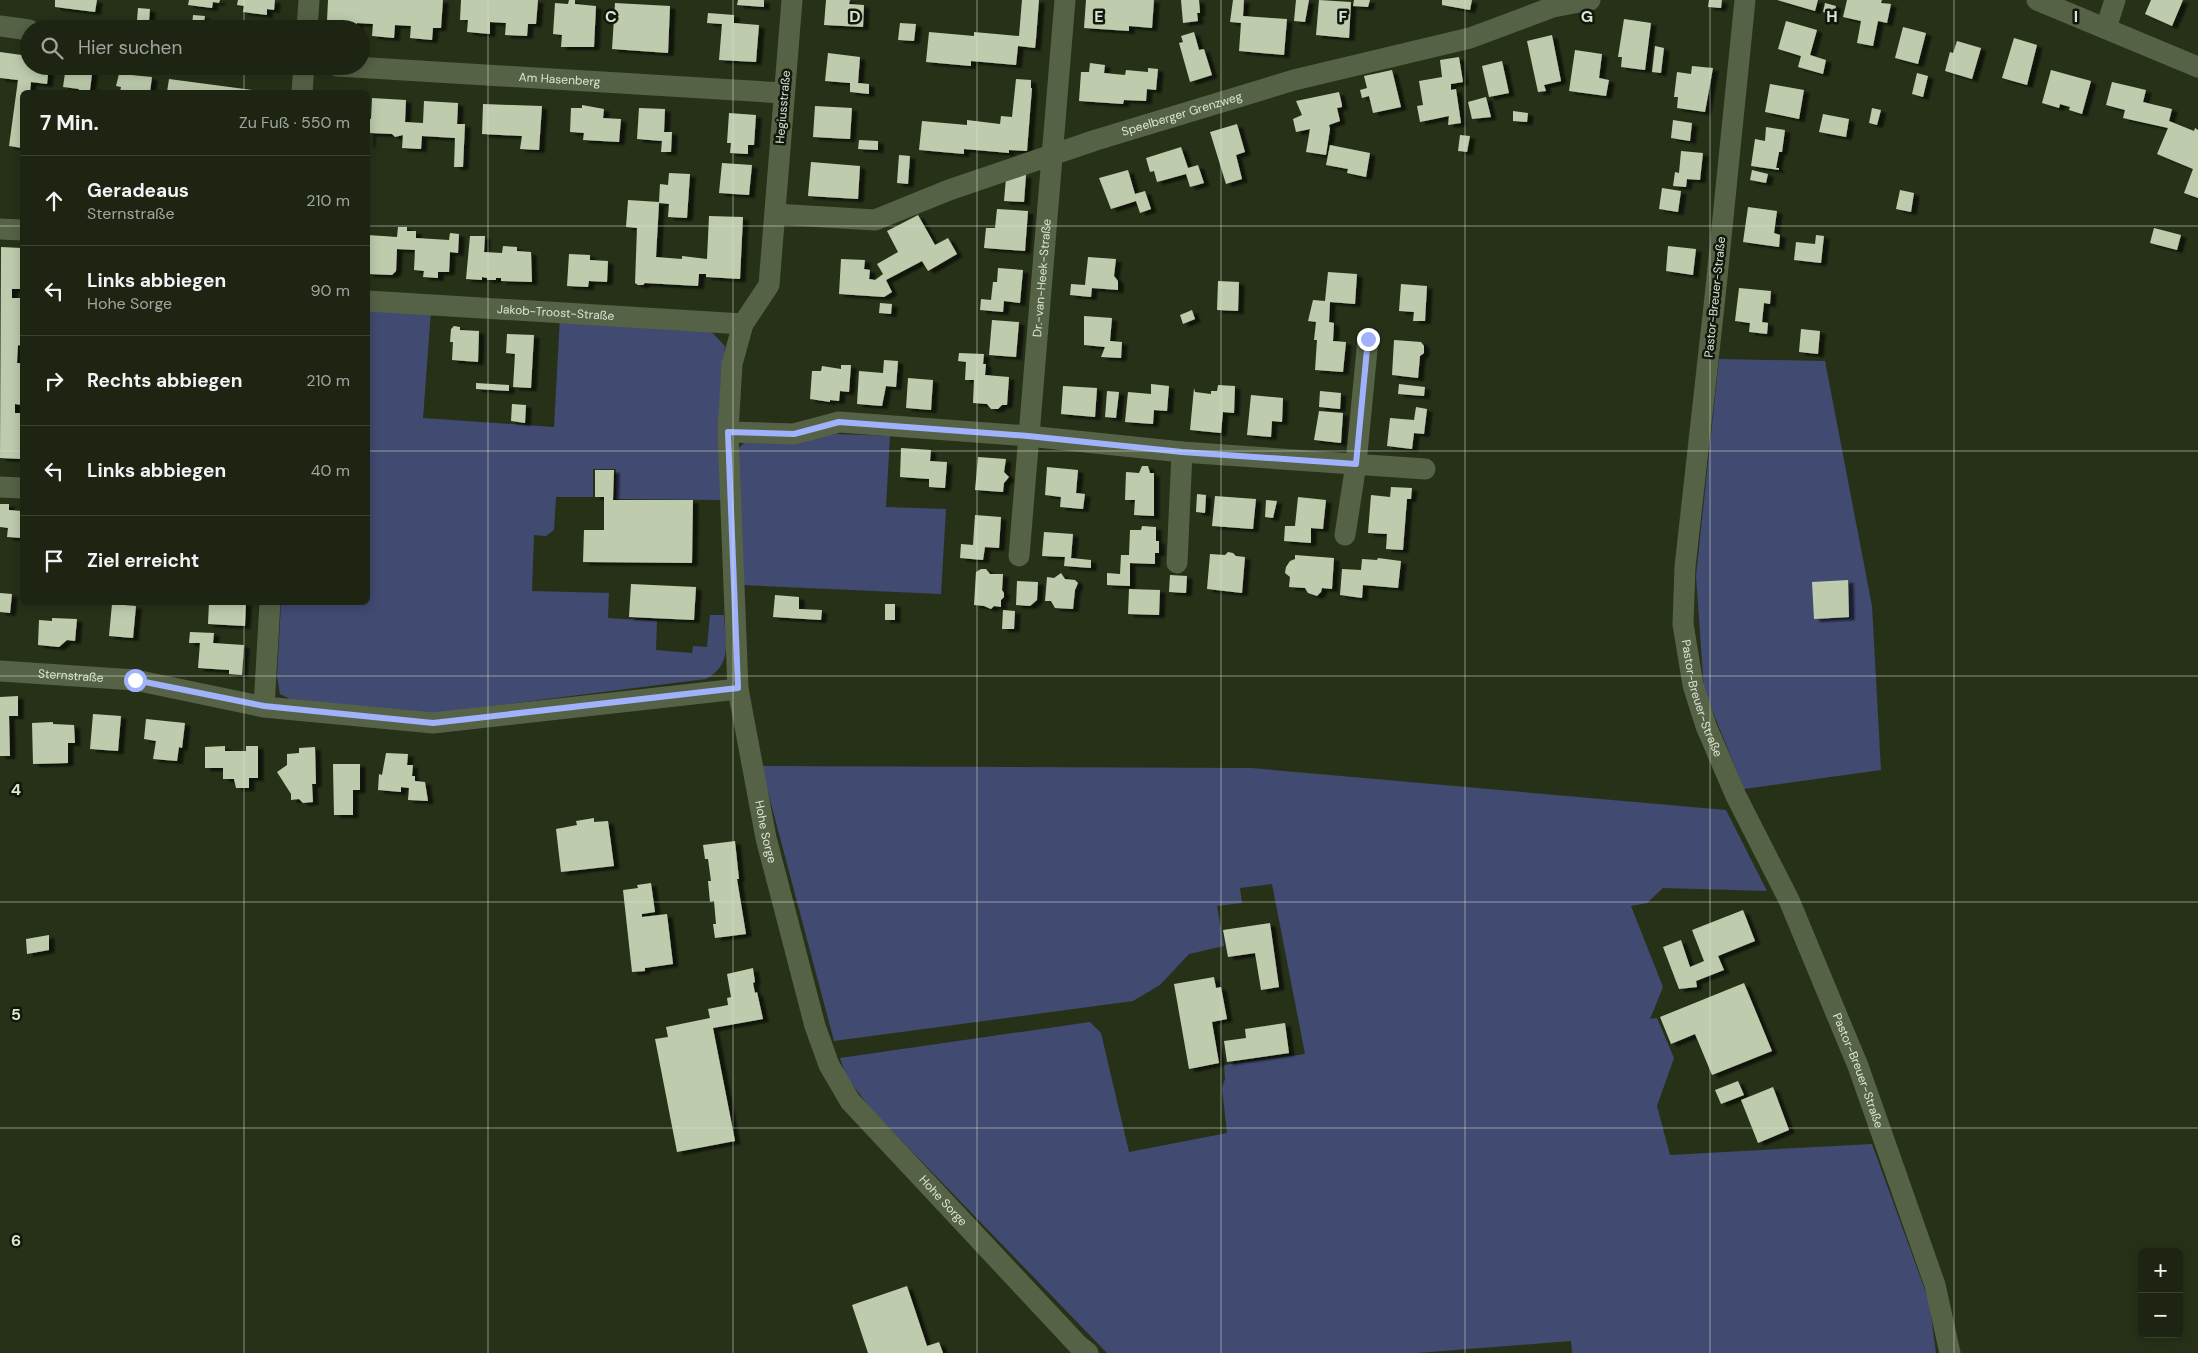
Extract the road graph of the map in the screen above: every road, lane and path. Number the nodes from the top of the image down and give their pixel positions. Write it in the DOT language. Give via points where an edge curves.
graph roads {
  1 [pos="308,0"];
  2 [pos="792,0"];
  3 [pos="1065,0"];
  4 [pos="1590,0"];
  5 [pos="1745,0"];
  6 [pos="2036,0"];
  7 [pos="2114,0"];
  8 [pos="307,20"];
  9 [pos="0,26"];
  10 [pos="2106,28"];
  11 [pos="20,29"];
  12 [pos="2198,67"];
  13 [pos="370,68"];
  14 [pos="303,75"];
  15 [pos="302,90"];
  16 [pos="784,93"];
  17 [pos="1052,154"];
  18 [pos="775,214"];
  19 [pos="0,229"];
  20 [pos="20,230"];
  21 [pos="370,301"];
  22 [pos="743,324"];
  23 [pos="1368,339"];
  24 [pos="728,432"];
  25 [pos="1028,436"];
  26 [pos="1182,452"];
  27 [pos="1356,464"];
  28 [pos="1425,469"];
  29 [pos="0,486"];
  30 [pos="20,488"];
  31 [pos="1345,535"];
  32 [pos="1019,556"];
  33 [pos="1177,563"];
  34 [pos="270,605"];
  35 [pos="0,671"];
  36 [pos="738,688"];
  37 [pos="264,706"];
  38 [pos="1081,1350"];
  39 [pos="1950,1353"];
  1 -- 8 [label="street"];
  2 -- 16 [label="street, Hegiusstraße"];
  3 -- 17 [label="street, Dr.-van-Heek-Straße"];
  4 -- 17 [label="street, Speelberger Grenzweg" via="1553,7 1470,38 1294,80"];
  5 -- 39 [label="street, Pastor-Breuer-Straße" via="1685,567 1684,624 1693,685 1706,726 1736,796 1789,900 1858,1066 1935,1285"];
  6 -- 10 [label="street"];
  7 -- 10 [label="street"];
  9 -- 11 [label="street"];
  10 -- 12 [label="street"];
  13 -- 16 [label="street, Am Hasenberg"];
  14 -- 15 [label="street"];
  16 -- 18 [label="street, Hegiusstraße"];
  17 -- 18 [label="street, Speelberger Grenzweg" via="875,220"];
  17 -- 25 [label="street, Dr.-van-Heek-Straße"];
  18 -- 22 [label="street, Hohe Sorge" via="769,285"];
  19 -- 20 [label="street"];
  21 -- 22 [label="street, Jakob-Troost-Straße"];
  22 -- 24 [label="street, Hohe Sorge" via="732,364"];
  23 -- 27 [label="street"];
  24 -- 25 [label="street" via="794,434 839,422"];
  24 -- 36 [label="street, Hohe Sorge"];
  25 -- 26 [label="street"];
  25 -- 32 [label="street, Dr.-van-Heek-Straße"];
  26 -- 27 [label="street"];
  26 -- 33 [label="street"];
  27 -- 28 [label="street"];
  27 -- 31 [label="street"];
  29 -- 30 [label="street"];
  34 -- 37 [label="street"];
  35 -- 37 [label="street, Sternstraße" via="135,680"];
  36 -- 37 [label="street, Sternstraße" via="433,723"];
  36 -- 38 [label="street, Hohe Sorge" via="766,838 815,1026 829,1065 850,1100"];
}
